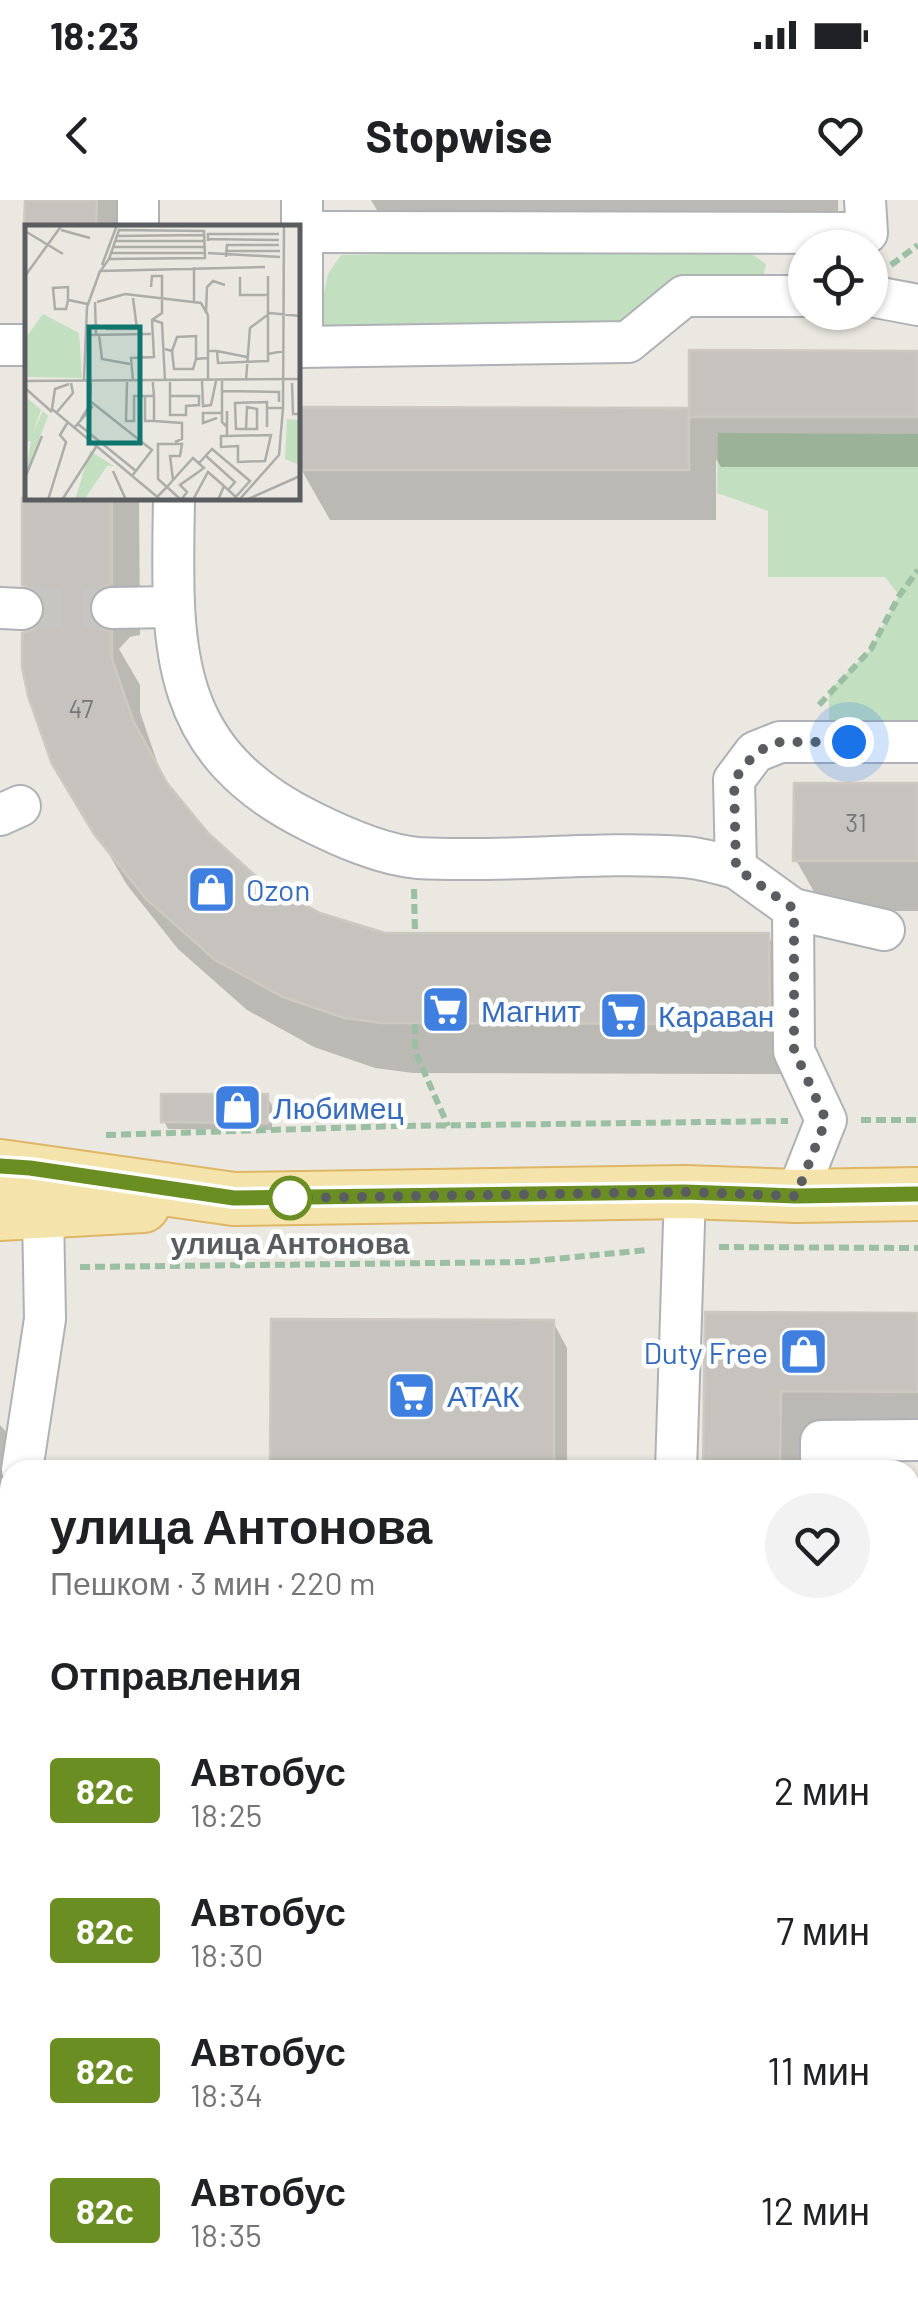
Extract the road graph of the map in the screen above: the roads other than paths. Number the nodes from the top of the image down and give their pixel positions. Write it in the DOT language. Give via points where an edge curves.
graph roads {
  1 [pos="865,200"];
  2 [pos="302,216"];
  3 [pos="788,296"];
  4 [pos="888,299"];
  5 [pos="918,304"];
  6 [pos="300,347"];
  7 [pos="174,500"];
  8 [pos="172,607"];
  9 [pos="112,608"];
  10 [pos="918,742"];
  11 [pos="736,868"];
  12 [pos="794,909"];
  13 [pos="884,930"];
  14 [pos="0,1166"];
  15 [pos="684,1192"];
  16 [pos="918,1194"];
  17 [pos="796,1196"];
  18 [pos="234,1198"];
  19 [pos="22,1214"];
  20 [pos="46,1319"];
  21 [pos="0,1419"];
  22 [pos="918,1440"];
  23 [pos="24,1460"];
  24 [pos="676,1460"];
  25 [pos="821,1460"];
  1 -- 2 [label="lane" via="867,233"];
  2 -- 6 [label="lane"];
  3 -- 6 [label="lane" via="684,296 628,342"];
  4 -- 5 [label="lane"];
  7 -- 8 [label="lane"];
  8 -- 9 [label="lane"];
  8 -- 11 [label="lane" via="180,674 196,718 230,768 280,806 342,837 414,858 687,856"];
  10 -- 11 [label="lane" via="780,742 756,752 734,780"];
  11 -- 12 [label="lane"];
  12 -- 13 [label="lane"];
  12 -- 17 [label="lane" via="794,1050 826,1120"];
  14 -- 18 [label="main road"];
  15 -- 17 [label="main road"];
  15 -- 18 [label="main road"];
  15 -- 24 [label="lane"];
  16 -- 17 [label="main road"];
  18 -- 19 [label="main road"];
  19 -- 20 [label="lane" via="47,1269"];
  20 -- 21 [label="lane"];
  20 -- 23 [label="lane"];
  22 -- 25 [label="lane" via="821,1441"];
}
